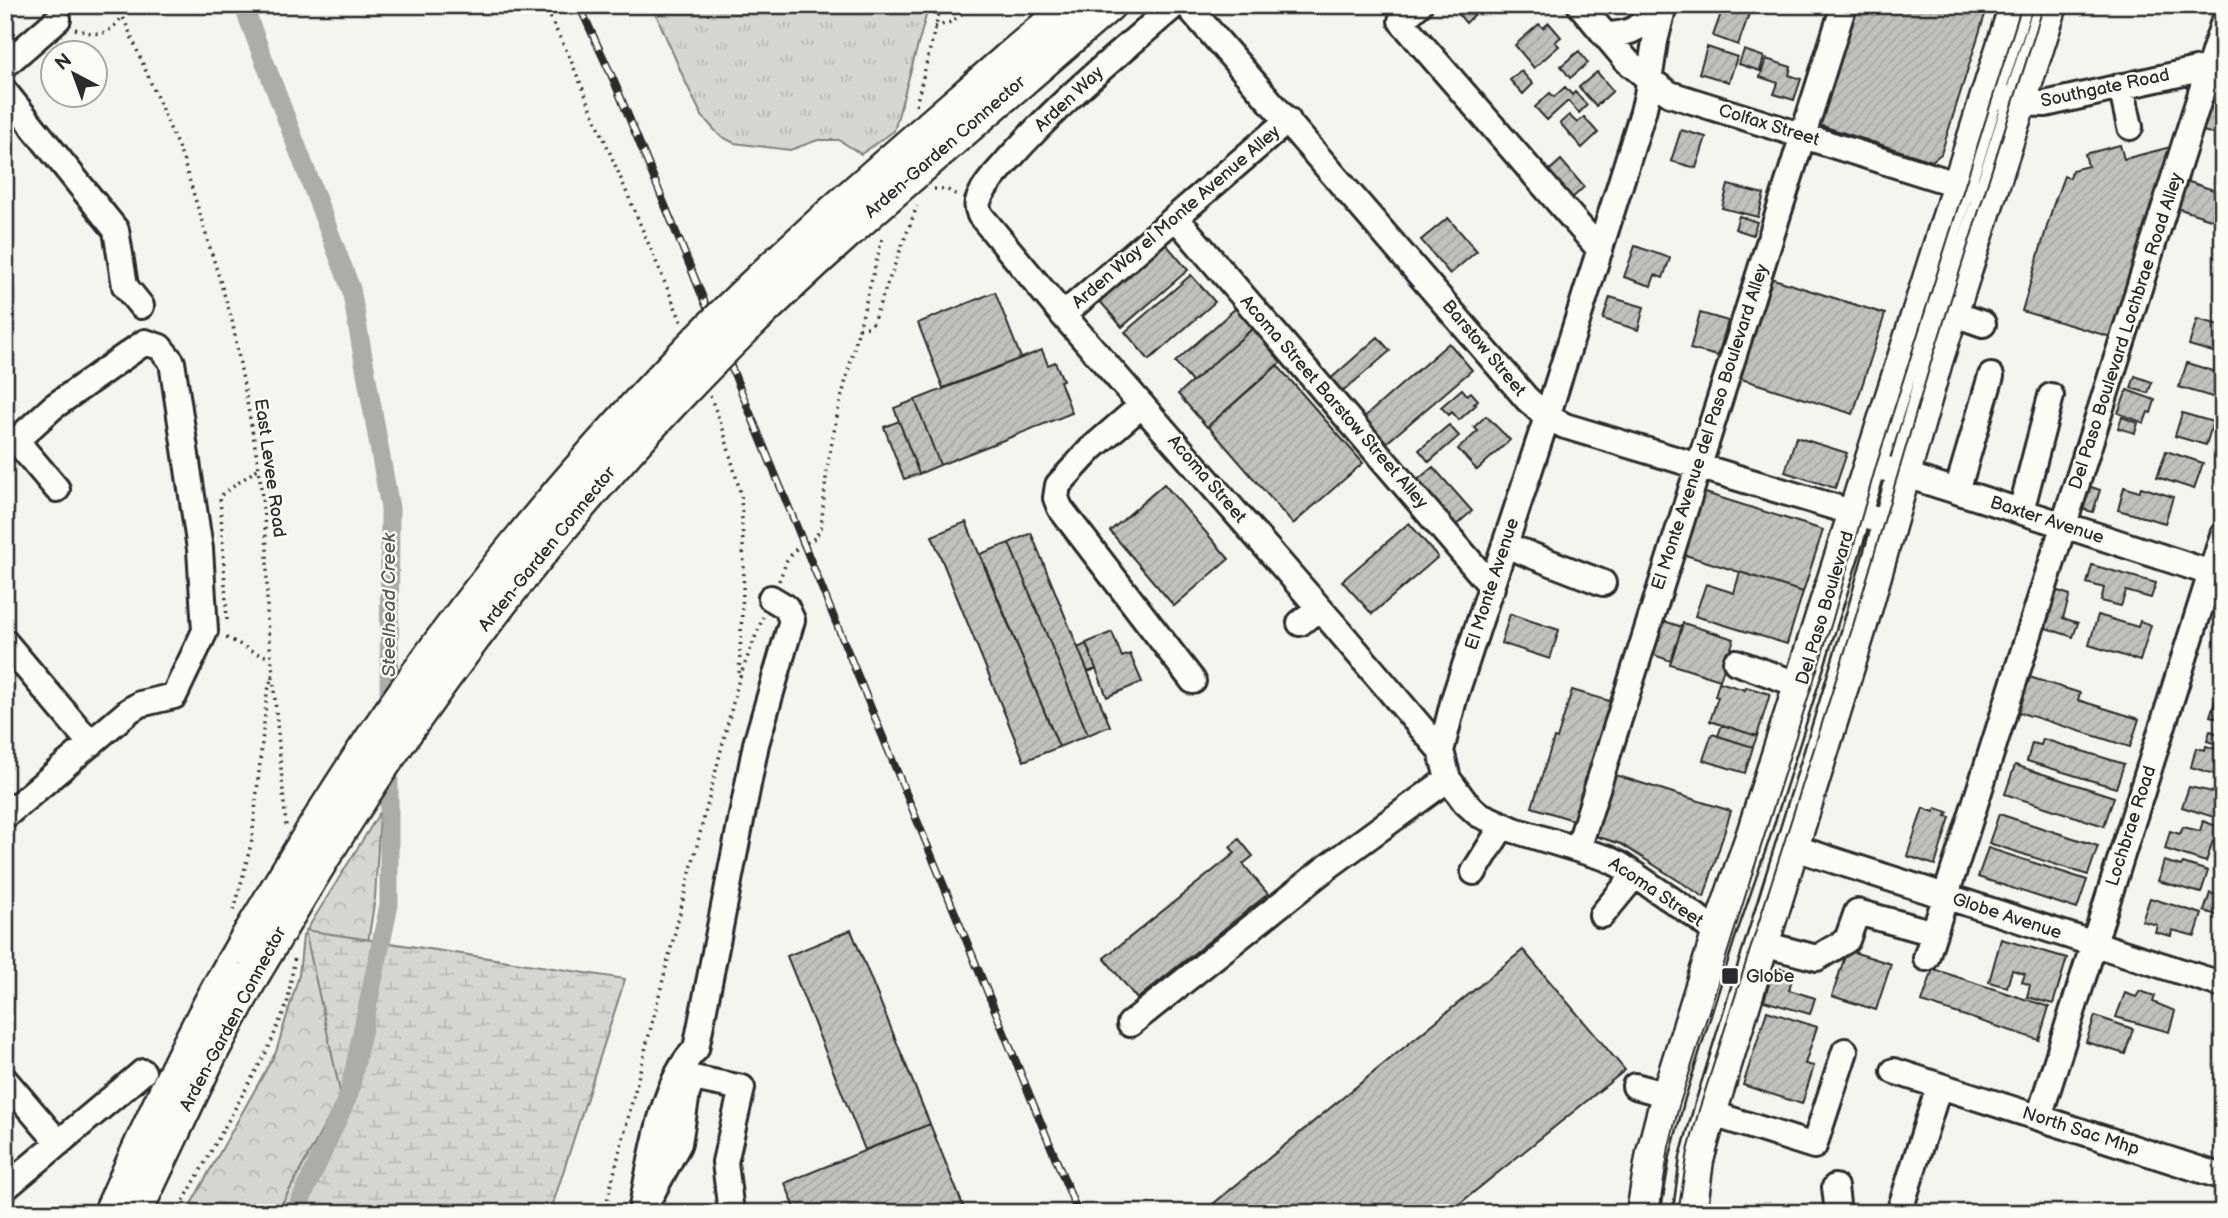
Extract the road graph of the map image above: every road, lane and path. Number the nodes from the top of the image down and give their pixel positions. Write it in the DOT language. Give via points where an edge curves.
graph roads {
  1 [pos="118,5"];
  2 [pos="941,5"];
  3 [pos="975,5"];
  4 [pos="1071,5"];
  5 [pos="1109,5"];
  6 [pos="1175,5"];
  7 [pos="1187,5"];
  8 [pos="1419,5"];
  9 [pos="1580,5"];
  10 [pos="1653,5"];
  11 [pos="1664,5"];
  12 [pos="1844,5"];
  13 [pos="2016,5"];
  14 [pos="2051,5"];
  15 [pos="123,15"];
  16 [pos="58,19"];
  17 [pos="2223,24"];
  18 [pos="936,27"];
  19 [pos="1606,35"];
  20 [pos="5,65"];
  21 [pos="2216,65"];
  22 [pos="1014,71"];
  23 [pos="1650,80"];
  24 [pos="2121,86"];
  25 [pos="5,92"];
  26 [pos="1988,93"];
  27 [pos="2019,103"];
  28 [pos="914,111"];
  29 [pos="1288,120"];
  30 [pos="2130,127"];
  31 [pos="1803,136"];
  32 [pos="1958,185"];
  33 [pos="929,191"];
  34 [pos="1989,194"];
  35 [pos="919,200"];
  36 [pos="977,206"];
  37 [pos="1176,218"];
  38 [pos="885,226"];
  39 [pos="1600,250"];
  40 [pos="141,306"];
  41 [pos="1952,313"];
  42 [pos="1063,315"];
  43 [pos="1983,324"];
  44 [pos="859,328"];
  45 [pos="1991,376"];
  46 [pos="2051,396"];
  47 [pos="1142,405"];
  48 [pos="1546,417"];
  49 [pos="1871,464"];
  50 [pos="1698,467"];
  51 [pos="259,468"];
  52 [pos="1904,475"];
  53 [pos="57,489"];
  54 [pos="1958,491"];
  55 [pos="2021,511"];
  56 [pos="1854,513"];
  57 [pos="1891,524"];
  58 [pos="2064,524"];
  59 [pos="2223,535"];
  60 [pos="804,544"];
  61 [pos="1505,545"];
  62 [pos="2217,576"];
  63 [pos="1603,583"];
  64 [pos="1492,587"];
  65 [pos="771,598"];
  66 [pos="205,631"];
  67 [pos="5,642"];
  68 [pos="271,657"];
  69 [pos="1736,662"];
  70 [pos="739,679"];
  71 [pos="1193,681"];
  72 [pos="1800,685"];
  73 [pos="91,744"];
  74 [pos="1441,751"];
  75 [pos="1448,779"];
  76 [pos="5,816"];
  77 [pos="1503,825"];
  78 [pos="1792,847"];
  79 [pos="1578,849"];
  80 [pos="1474,872"];
  81 [pos="1635,875"];
  82 [pos="1946,897"];
  83 [pos="233,914"];
  84 [pos="1602,915"];
  85 [pos="1934,933"];
  86 [pos="1718,935"];
  87 [pos="1763,944"];
  88 [pos="2093,944"];
  89 [pos="1926,958"];
  90 [pos="248,961"];
  91 [pos="2223,985"];
  92 [pos="1130,1024"];
  93 [pos="1845,1051"];
  94 [pos="1894,1071"];
  95 [pos="142,1072"];
  96 [pos="5,1080"];
  97 [pos="1635,1086"];
  98 [pos="1939,1086"];
  99 [pos="1668,1095"];
  100 [pos="1710,1113"];
  101 [pos="2039,1117"];
  102 [pos="59,1143"];
  103 [pos="2223,1177"];
  104 [pos="1835,1187"];
  105 [pos="5,1188"];
  106 [pos="1644,1209"];
  107 [pos="641,1212"];
  108 [pos="110,1213"];
  109 [pos="135,1213"];
  110 [pos="604,1213"];
  111 [pos="731,1213"];
  112 [pos="1690,1213"];
  113 [pos="1838,1213"];
  114 [pos="1899,1213"];
  1 -- 15 [label="path, East Levee Road"];
  2 -- 18 [label="path"];
  3 -- 18 [label="path"];
  4 -- 22 [label="main road, Arden-Garden Connector"];
  5 -- 22 [label="main road, Arden-Garden Connector"];
  6 -- 36 [label="street, Arden Way" via="1042,123 994,176"];
  7 -- 29 [label="street, Barstow Street"];
  8 -- 39 [label="street" via="1401,21"];
  9 -- 19 [label="street, Colfax Street"];
  10 -- 19 [label="street" via="1638,28"];
  11 -- 23 [label="street, El Monte Avenue"];
  12 -- 31 [label="street, El Monte Avenue del Paso Boulevard Alley"];
  13 -- 26 [label="main road, Del Paso Boulevard"];
  14 -- 27 [label="main road"];
  15 -- 16 [label="path" via="113,29 93,34"];
  15 -- 51 [label="path, East Levee Road" via="183,159 205,229 232,320"];
  16 -- 20 [label="street"];
  17 -- 21 [label="street, Del Paso Boulevard Lochbrae Road Alley"];
  18 -- 28 [label="path"];
  19 -- 23 [label="street, Colfax Street"];
  21 -- 24 [label="street, Southgate Road"];
  21 -- 58 [label="street, Del Paso Boulevard Lochbrae Road Alley"];
  22 -- 90 [label="main road, Arden-Garden Connector, bridge" via="845,201 671,368 561,490 406,689 327,807"];
  23 -- 31 [label="street, Colfax Street" via="1686,100"];
  23 -- 39 [label="street, El Monte Avenue"];
  24 -- 27 [label="street, Southgate Road" via="2045,104"];
  24 -- 30 [label="street"];
  25 -- 40 [label="street" via="116,230 125,286"];
  26 -- 27 [label="street, Southgate Road"];
  26 -- 32 [label="main road, Del Paso Boulevard"];
  27 -- 34 [label="main road"];
  29 -- 37 [label="street, Arden Way el Monte Avenue Alley"];
  29 -- 48 [label="street, Barstow Street"];
  31 -- 32 [label="street, Colfax Street"];
  31 -- 50 [label="street, El Monte Avenue del Paso Boulevard Alley"];
  32 -- 34 [label="street, Colfax Street"];
  32 -- 49 [label="main road, Del Paso Boulevard"];
  33 -- 36 [label="path" via="946,189"];
  34 -- 41 [label="main road"];
  35 -- 44 [label="path" via="873,323"];
  36 -- 42 [label="street, Acoma Street"];
  37 -- 42 [label="street, Arden Way el Monte Avenue Alley"];
  37 -- 64 [label="street, Acoma Street Barstow Street Alley"];
  38 -- 44 [label="path"];
  39 -- 48 [label="street, El Monte Avenue"];
  41 -- 43 [label="street"];
  41 -- 52 [label="main road"];
  42 -- 47 [label="street, Acoma Street"];
  44 -- 60 [label="path" via="827,468 821,527 815,538"];
  45 -- 54 [label="street"];
  46 -- 55 [label="street"];
  47 -- 71 [label="street" via="1091,449 1058,485 1056,498 1111,578"];
  47 -- 74 [label="street, Acoma Street" via="1309,616"];
  48 -- 50 [label="street, Barstow Street"];
  48 -- 61 [label="street, El Monte Avenue"];
  49 -- 52 [label="street, Baxter Avenue"];
  49 -- 56 [label="main road, Del Paso Boulevard"];
  50 -- 56 [label="street, Barstow Street"];
  50 -- 79 [label="street, El Monte Avenue del Paso Boulevard Alley"];
  51 -- 66 [label="path" via="220,496 228,619"];
  51 -- 68 [label="path, East Levee Road"];
  52 -- 54 [label="street, Baxter Avenue"];
  52 -- 57 [label="main road"];
  53 -- 66 [label="street" via="19,438 53,407 145,342 160,347 172,362 200,549"];
  54 -- 55 [label="street, Baxter Avenue"];
  55 -- 58 [label="street, Baxter Avenue"];
  56 -- 57 [label="street, Barstow Street"];
  56 -- 72 [label="main road, Del Paso Boulevard"];
  57 -- 78 [label="main road"];
  58 -- 62 [label="street, Baxter Avenue"];
  58 -- 82 [label="street, Del Paso Boulevard Lochbrae Road Alley"];
  59 -- 62 [label="street, Lochbrae Road"];
  61 -- 63 [label="street"];
  61 -- 64 [label="street, El Monte Avenue"];
  62 -- 88 [label="street, Lochbrae Road"];
  64 -- 74 [label="street, El Monte Avenue"];
  65 -- 107 [label="street" via="786,607 793,620 756,744 696,1049 676,1078 661,1120"];
  66 -- 68 [label="path"];
  66 -- 73 [label="street" via="174,696 130,710"];
  67 -- 73 [label="street"];
  68 -- 83 [label="path, East Levee Road" via="273,673 252,840"];
  69 -- 72 [label="street"];
  70 -- 110 [label="path"];
  72 -- 86 [label="main road, Del Paso Boulevard"];
  73 -- 76 [label="street"];
  74 -- 75 [label="street, El Monte Avenue"];
  75 -- 77 [label="street, Acoma Street" via="1478,814"];
  75 -- 92 [label="street" via="1326,868"];
  77 -- 79 [label="street, Acoma Street"];
  77 -- 80 [label="street"];
  78 -- 82 [label="street, Globe Avenue"];
  78 -- 87 [label="main road"];
  79 -- 81 [label="street, Acoma Street"];
  81 -- 84 [label="street"];
  81 -- 86 [label="street, Acoma Street"];
  82 -- 85 [label="street, Del Paso Boulevard Lochbrae Road Alley"];
  82 -- 88 [label="street, Globe Avenue"];
  85 -- 87 [label="street" via="1857,912 1847,940 1817,958"];
  85 -- 89 [label="street, Del Paso Boulevard Lochbrae Road Alley"];
  86 -- 99 [label="main road, Del Paso Boulevard"];
  87 -- 100 [label="main road"];
  88 -- 91 [label="street, Globe Avenue"];
  88 -- 101 [label="street, Lochbrae Road"];
  90 -- 108 [label="main road, Arden-Garden Connector" via="216,991"];
  90 -- 109 [label="main road, Arden-Garden Connector" via="210,1055"];
  93 -- 100 [label="street" via="1814,1146"];
  94 -- 98 [label="street, North Sac Mhp"];
  95 -- 102 [label="street"];
  96 -- 102 [label="street"];
  97 -- 99 [label="street"];
  98 -- 101 [label="street, North Sac Mhp"];
  98 -- 114 [label="street"];
  99 -- 106 [label="main road, Del Paso Boulevard"];
  100 -- 112 [label="main road" via="1697,1160"];
  101 -- 103 [label="street, North Sac Mhp"];
  102 -- 105 [label="street"];
  104 -- 113 [label="street"];
  107 -- 111 [label="street" via="679,1143 693,1078 742,1088 725,1162"];
}
